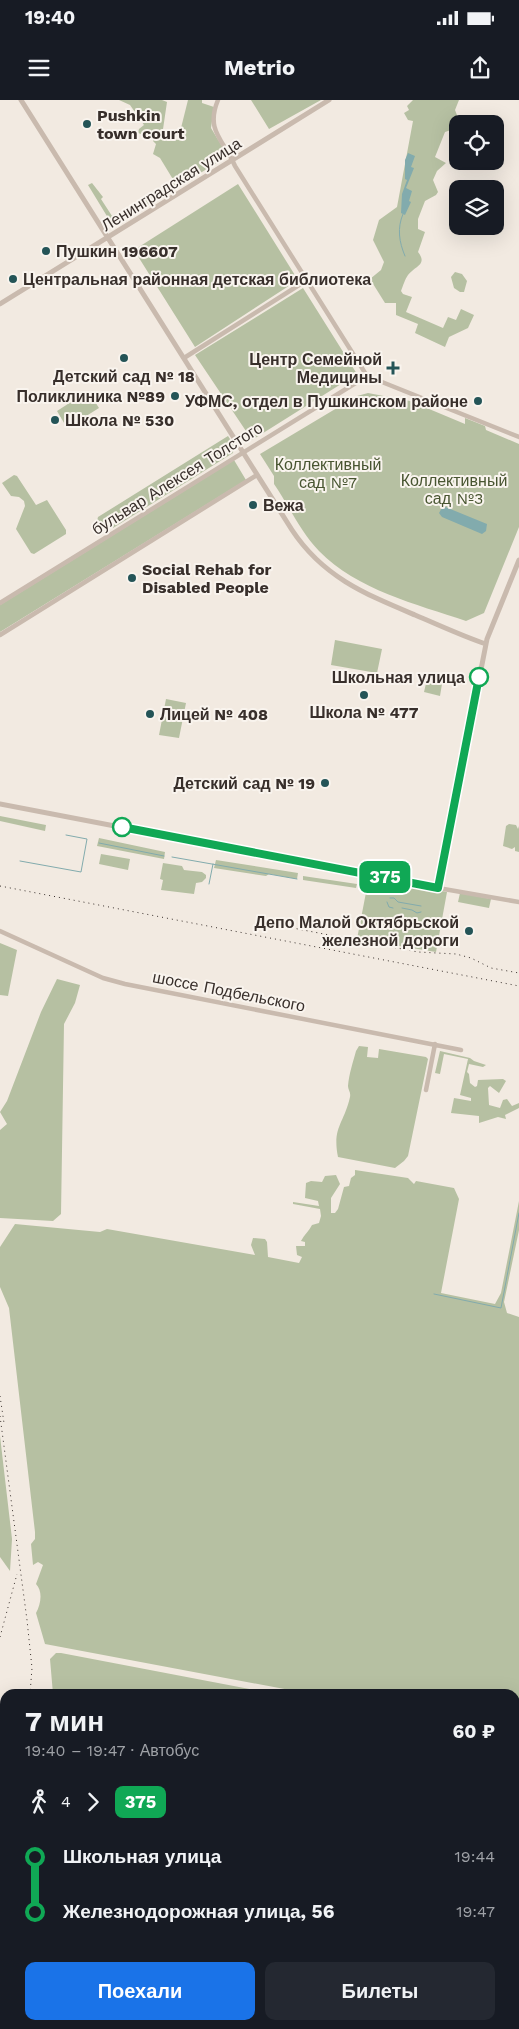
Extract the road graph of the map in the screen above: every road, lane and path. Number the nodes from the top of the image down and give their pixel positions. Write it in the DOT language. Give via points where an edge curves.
graph roads {
  1 [pos="20,100"];
  2 [pos="218,100"];
  3 [pos="329,100"];
  4 [pos="232,160"];
  5 [pos="108,238"];
  6 [pos="307,280"];
  7 [pos="0,304"];
  8 [pos="184,358"];
  9 [pos="367,376"];
  10 [pos="519,437"];
  11 [pos="243,452"];
  12 [pos="258,475"];
  13 [pos="519,560"];
  14 [pos="0,603"];
  15 [pos="0,635"];
  16 [pos="486,644"];
  17 [pos="0,804"];
  18 [pos="438,888"];
  19 [pos="519,902"];
  20 [pos="0,931"];
  21 [pos="435,1044"];
  22 [pos="461,1050"];
  23 [pos="426,1090"];
  1 -- 5 [label="street"];
  2 -- 4 [label="street" via="214,127"];
  3 -- 4 [label="street, Ленинградская улица"];
  4 -- 5 [label="street, Ленинградская улица"];
  4 -- 6 [label="street"];
  5 -- 7 [label="street, Ленинградская улица"];
  5 -- 8 [label="street"];
  6 -- 8 [label="street"];
  6 -- 9 [label="street"];
  8 -- 11 [label="street"];
  9 -- 10 [label="street"];
  9 -- 11 [label="street, бульвар Алексея Толстого"];
  11 -- 12 [label="street"];
  11 -- 14 [label="street, бульвар Алексея Толстого"];
  12 -- 15 [label="street"];
  12 -- 16 [label="street" via="298,540 336,577 372,597"];
  13 -- 16 [label="street"];
  16 -- 18 [label="street"];
  17 -- 18 [label="street"];
  18 -- 19 [label="street"];
  20 -- 21 [label="street, шоссе Подбельского" via="104,978 125,984"];
  21 -- 22 [label="street, шоссе Подбельского"];
  21 -- 23 [label="street"];
}
